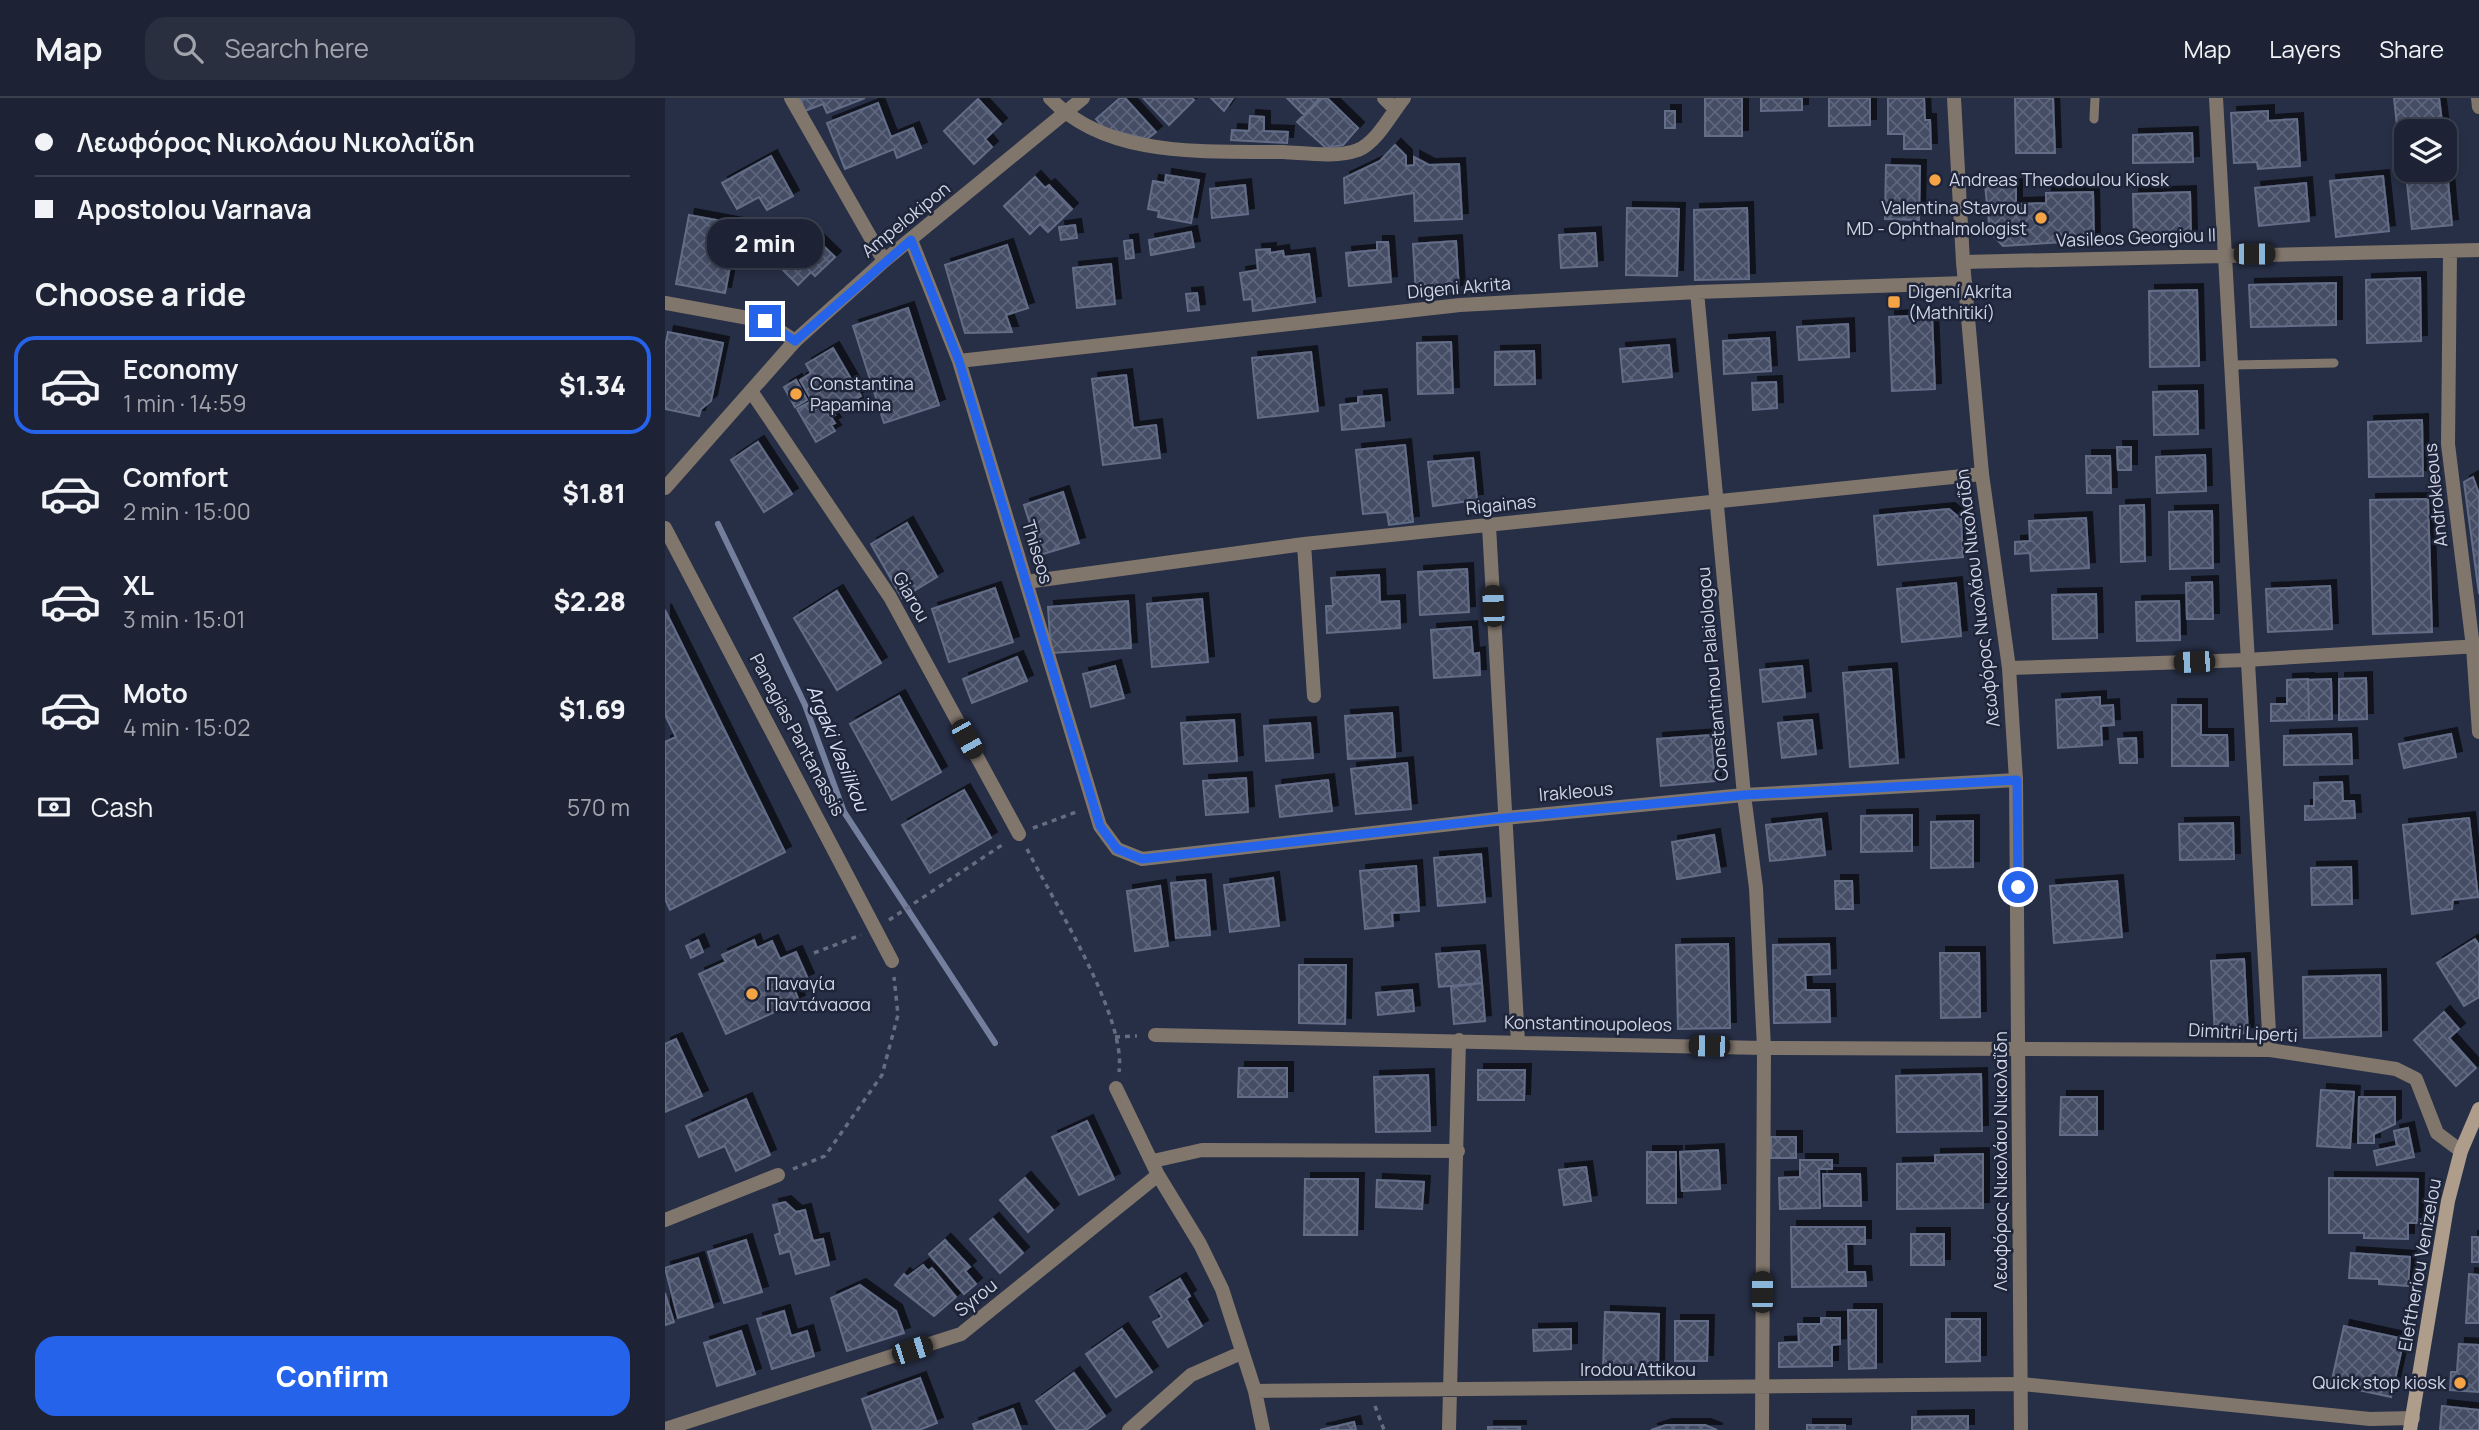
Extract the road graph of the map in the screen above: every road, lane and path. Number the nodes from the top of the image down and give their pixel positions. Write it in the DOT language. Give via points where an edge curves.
graph roads {
  1 [pos="791,98"];
  2 [pos="1050,98"];
  3 [pos="1083,98"];
  4 [pos="1954,98"];
  5 [pos="2095,98"];
  6 [pos="2216,98"];
  7 [pos="2478,98"];
  8 [pos="1394,102"];
  9 [pos="2479,107"];
  10 [pos="1065,113"];
  11 [pos="2094,118"];
  12 [pos="911,240"];
  13 [pos="2479,250"];
  14 [pos="2450,253"];
  15 [pos="2226,255"];
  16 [pos="884,261"];
  17 [pos="1963,262"];
  18 [pos="1965,283"];
  19 [pos="1697,292"];
  20 [pos="665,303"];
  21 [pos="795,341"];
  22 [pos="959,361"];
  23 [pos="2334,363"];
  24 [pos="2231,365"];
  25 [pos="751,391"];
  26 [pos="1982,474"];
  27 [pos="665,488"];
  28 [pos="1716,499"];
  29 [pos="1489,526"];
  30 [pos="665,528"];
  31 [pos="1304,544"];
  32 [pos="1026,582"];
  33 [pos="2476,646"];
  34 [pos="2246,660"];
  35 [pos="2009,668"];
  36 [pos="1314,695"];
  37 [pos="2479,732"];
  38 [pos="2017,780"];
  39 [pos="1744,795"];
  40 [pos="1094,807"];
  41 [pos="1505,818"];
  42 [pos="1019,834"];
  43 [pos="1142,859"];
  44 [pos="877,929"];
  45 [pos="814,953"];
  46 [pos="892,961"];
  47 [pos="1155,1035"];
  48 [pos="1115,1037"];
  49 [pos="1459,1040"];
  50 [pos="1518,1042"];
  51 [pos="2020,1047"];
  52 [pos="1764,1048"];
  53 [pos="2270,1050"];
  54 [pos="1117,1088"];
  55 [pos="2479,1109"];
  56 [pos="1458,1151"];
  57 [pos="2461,1151"];
  58 [pos="1153,1161"];
  59 [pos="778,1175"];
  60 [pos="1158,1175"];
  61 [pos="665,1220"];
  62 [pos="1241,1353"];
  63 [pos="2022,1384"];
  64 [pos="1761,1389"];
  65 [pos="1255,1391"];
  66 [pos="1369,1391"];
  67 [pos="1451,1391"];
  68 [pos="2411,1424"];
  69 [pos="665,1429"];
  70 [pos="1129,1430"];
  71 [pos="1263,1430"];
  72 [pos="1384,1430"];
  73 [pos="1449,1430"];
  74 [pos="1762,1430"];
  75 [pos="2021,1430"];
  1 -- 16 [label="street"];
  2 -- 10 [label="street"];
  3 -- 10 [label="street, Ampelokipon"];
  4 -- 17 [label="street, Λεωφόρος Νικολάου Νικολαΐδη"];
  5 -- 11 [label="lane"];
  6 -- 15 [label="street"];
  7 -- 9 [label="street"];
  8 -- 10 [label="street" via="1361,148 1335,153 1188,150 1136,143"];
  10 -- 12 [label="street, Ampelokipon"];
  12 -- 16 [label="street, Ampelokipon"];
  12 -- 22 [label="street, Thiseos"];
  13 -- 14 [label="street, Vasileos Georgiou II"];
  14 -- 15 [label="street, Vasileos Georgiou II"];
  14 -- 33 [label="street, Androkleous" via="2448,444"];
  15 -- 17 [label="street, Vasileos Georgiou II"];
  15 -- 24 [label="street"];
  16 -- 21 [label="street, Ampelokipon"];
  17 -- 18 [label="street, Λεωφόρος Νικολάου Νικολαΐδη"];
  18 -- 19 [label="street, Digeni Akrita"];
  18 -- 26 [label="street, Λεωφόρος Νικολάου Νικολαΐδη"];
  19 -- 22 [label="street, Digeni Akrita" via="1460,306"];
  19 -- 28 [label="street, Constantinou Palaiologou"];
  20 -- 21 [label="street" via="765,321"];
  21 -- 25 [label="street, Ampelokipon"];
  22 -- 32 [label="street, Thiseos"];
  23 -- 24 [label="lane"];
  24 -- 34 [label="street"];
  25 -- 27 [label="street, Ampelokipon"];
  25 -- 42 [label="street, Giarou" via="890,597"];
  26 -- 28 [label="street, Rigainas"];
  26 -- 35 [label="street, Λεωφόρος Νικολάου Νικολαΐδη"];
  28 -- 29 [label="street, Rigainas"];
  28 -- 39 [label="street, Constantinou Palaiologou"];
  29 -- 31 [label="street, Rigainas"];
  29 -- 41 [label="street"];
  30 -- 44 [label="street, Panagias Pantanassis"];
  31 -- 32 [label="street, Rigainas"];
  31 -- 36 [label="street"];
  32 -- 40 [label="street, Thiseos"];
  33 -- 34 [label="street"];
  33 -- 37 [label="street, Androkleous"];
  34 -- 35 [label="street"];
  34 -- 53 [label="street"];
  35 -- 38 [label="street, Λεωφόρος Νικολάου Νικολαΐδη"];
  38 -- 39 [label="street, Irakleous"];
  38 -- 51 [label="street, Λεωφόρος Νικολάου Νικολαΐδη"];
  39 -- 41 [label="street, Irakleous"];
  39 -- 52 [label="street, Constantinou Palaiologou" via="1756,888"];
  40 -- 42 [label="path"];
  40 -- 43 [label="street, Thiseos" via="1100,826 1117,849"];
  41 -- 43 [label="street, Irakleous"];
  41 -- 50 [label="street"];
  42 -- 44 [label="path"];
  42 -- 48 [label="path" via="1109,1011"];
  44 -- 45 [label="path"];
  44 -- 46 [label="street, Panagias Pantanassis"];
  46 -- 59 [label="path" via="898,1015 882,1075 825,1156"];
  47 -- 48 [label="path"];
  47 -- 49 [label="street, Konstantinoupoleos"];
  48 -- 54 [label="path" via="1121,1060"];
  49 -- 50 [label="street, Konstantinoupoleos"];
  49 -- 56 [label="street"];
  50 -- 52 [label="street, Konstantinoupoleos"];
  51 -- 52 [label="street, Konstantinoupoleos"];
  51 -- 53 [label="street, Dimitri Liperti"];
  51 -- 63 [label="street, Λεωφόρος Νικολάου Νικολαΐδη"];
  52 -- 64 [label="street, Constantinou Palaiologou"];
  53 -- 57 [label="street, Dimitri Liperti" via="2396,1069 2416,1079 2437,1133"];
  54 -- 58 [label="street"];
  55 -- 57 [label="main road, Eleftheriou Venizelou"];
  56 -- 58 [label="street" via="1202,1150"];
  56 -- 67 [label="street"];
  57 -- 68 [label="main road, Eleftheriou Venizelou" via="2448,1201"];
  58 -- 60 [label="street"];
  59 -- 61 [label="street"];
  60 -- 62 [label="street" via="1211,1267"];
  60 -- 69 [label="street, Syrou" via="961,1334"];
  62 -- 65 [label="street"];
  62 -- 70 [label="street" via="1191,1375"];
  63 -- 64 [label="street, Irodou Attikou"];
  63 -- 68 [label="street, Irodou Attikou"];
  63 -- 75 [label="street, Λεωφόρος Νικολάου Νικολαΐδη"];
  64 -- 67 [label="street, Irodou Attikou"];
  64 -- 74 [label="street, Constantinou Palaiologou"];
  65 -- 66 [label="street, Irodou Attikou"];
  65 -- 71 [label="street"];
  66 -- 67 [label="street, Irodou Attikou"];
  66 -- 72 [label="path"];
  67 -- 73 [label="street"];
}
